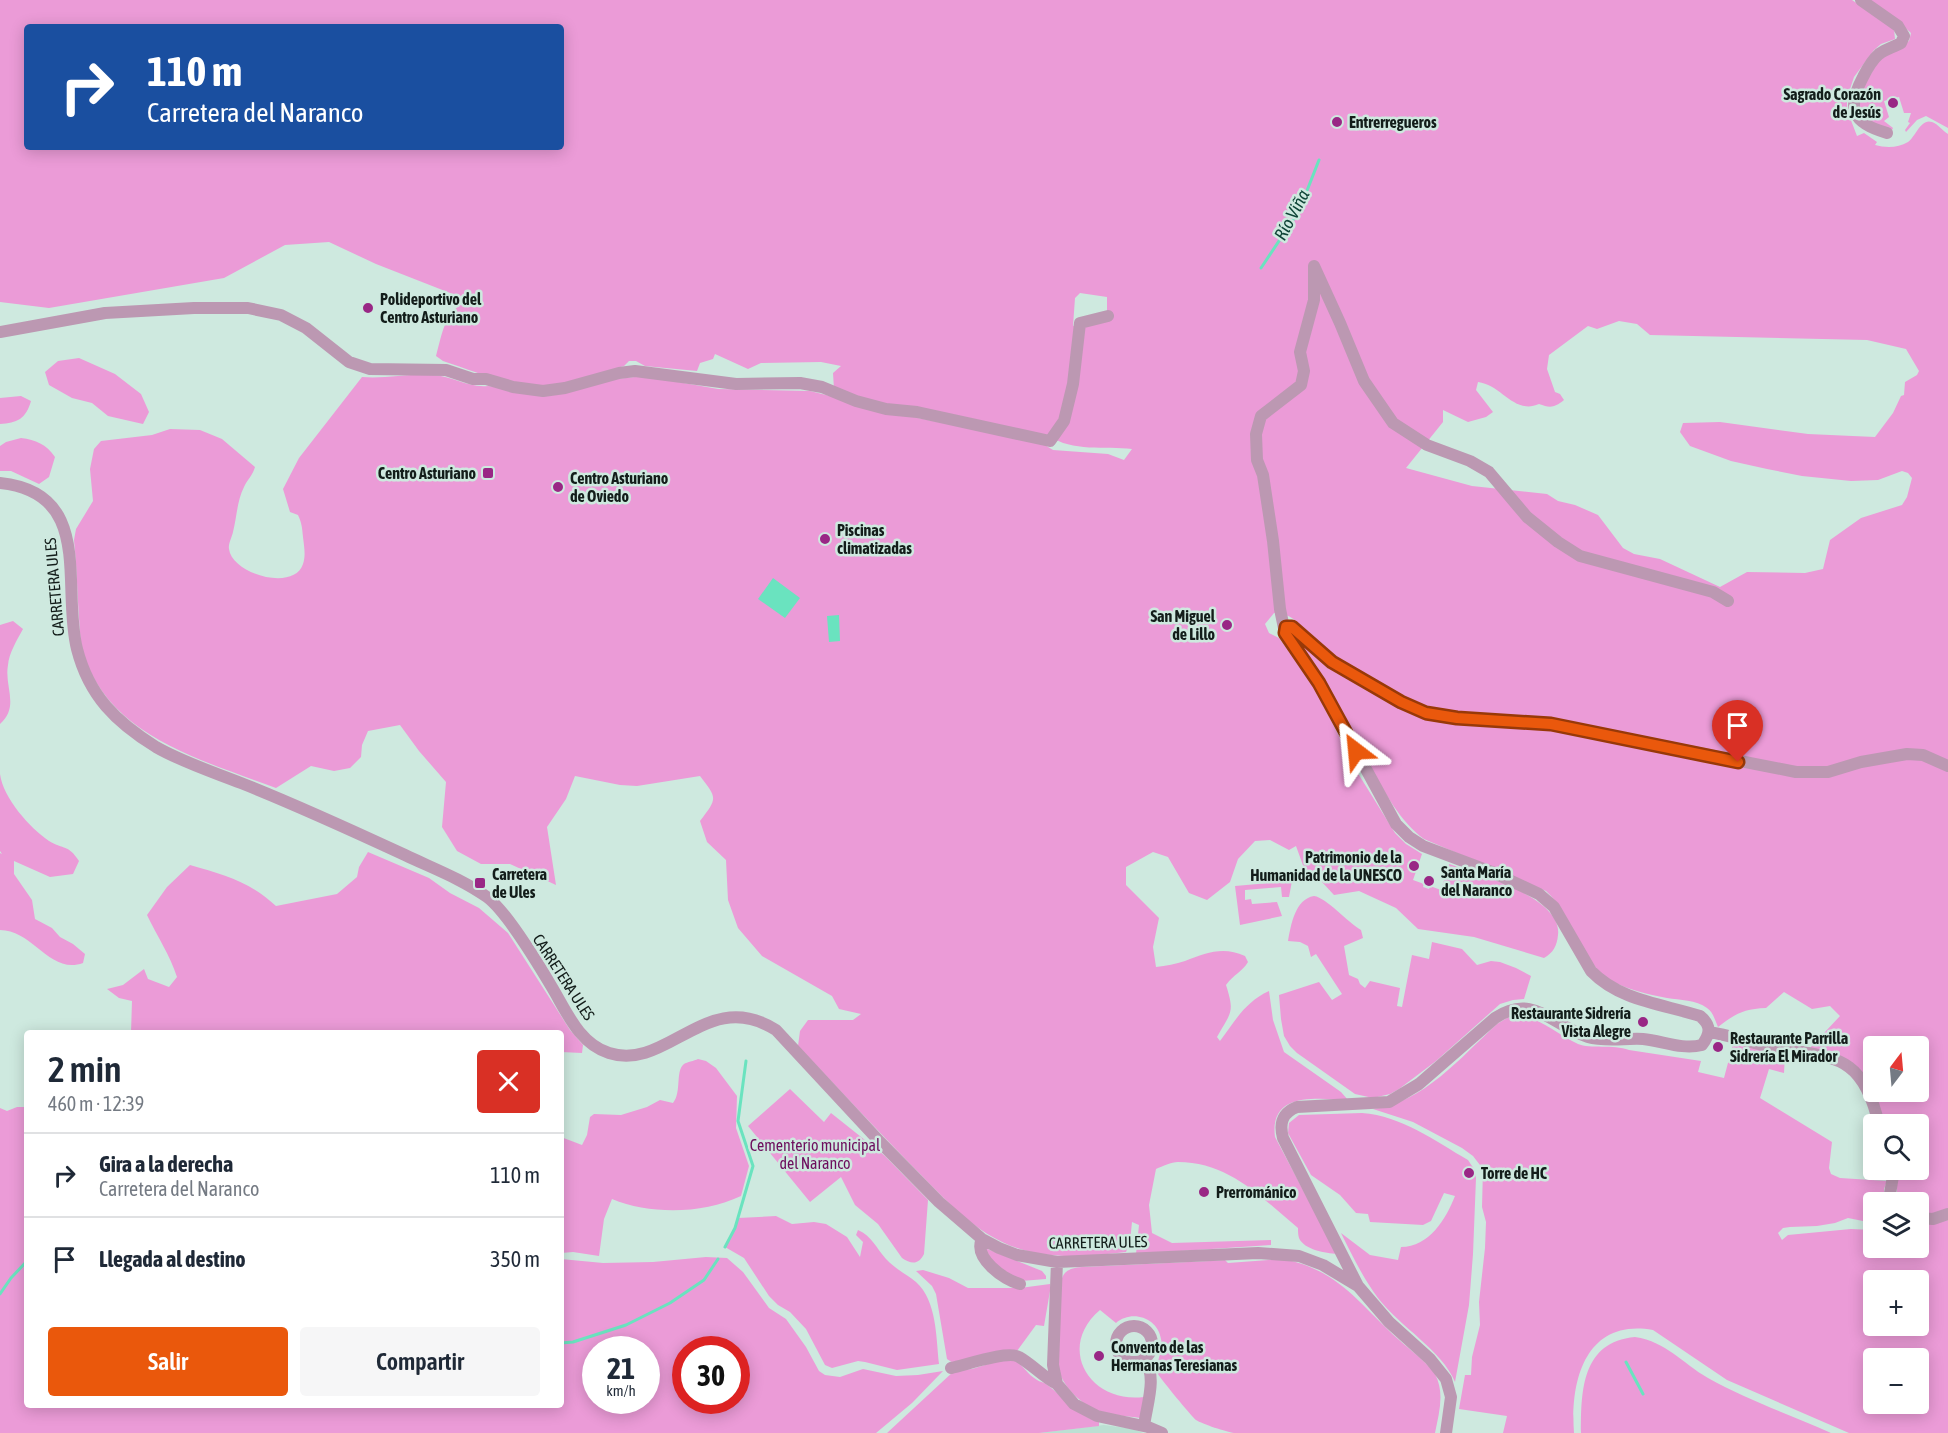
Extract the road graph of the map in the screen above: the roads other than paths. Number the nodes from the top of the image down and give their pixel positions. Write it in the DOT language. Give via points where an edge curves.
graph roads {
  1 [pos="1861,0"];
  2 [pos="1887,133"];
  3 [pos="1108,316"];
  4 [pos="0,332"];
  5 [pos="0,483"];
  6 [pos="1728,601"];
  7 [pos="1285,627"];
  8 [pos="1948,766"];
  9 [pos="1709,1032"];
  10 [pos="1877,1114"];
  11 [pos="1948,1214"];
  12 [pos="1929,1219"];
  13 [pos="982,1239"];
  14 [pos="1057,1262"];
  15 [pos="1020,1284"];
  16 [pos="1358,1286"];
  17 [pos="1145,1358"];
  18 [pos="951,1368"];
  19 [pos="1057,1384"];
  20 [pos="1144,1426"];
  21 [pos="1162,1433"];
  22 [pos="1446,1433"];
  1 -- 2 [label="street" via="1898,26 1904,36 1901,43 1873,61 1853,99 1859,118"];
  3 -- 4 [label="street" via="1080,323 1064,421 1050,441 917,412 885,409 800,383 736,384 635,371 543,391 473,379 446,370 370,369 349,362 306,328 281,315 248,308 105,313"];
  5 -- 13 [label="street, CARRETERA ULES" via="16,484 35,492 52,507 65,527 71,553 77,651 102,704 119,721 156,747 316,813 488,898 511,926 574,1026 593,1045 609,1053 626,1056 649,1051 734,1016 767,1024 939,1202"];
  6 -- 7 [label="street" via="1713,592 1580,556 1527,517 1489,472 1470,460 1427,445 1393,423 1364,381 1314,266 1314,300 1300,352 1304,371 1301,385 1261,416 1256,434"];
  7 -- 8 [label="street" via="1292,627 1332,662 1401,702 1442,717 1551,724 1796,772 1828,772 1907,754 1923,755"];
  7 -- 9 [label="street" via="1285,633 1319,683 1403,831 1423,846 1539,894 1554,907 1592,971 1610,988 1700,1016"];
  9 -- 10 [label="street" via="1840,1061 1861,1080"];
  9 -- 16 [label="street" via="1702,1045 1694,1047 1643,1039 1593,1038 1523,1007 1495,1018 1419,1084 1389,1102 1290,1110 1281,1122 1283,1138"];
  11 -- 12 [label="street"];
  13 -- 14 [label="street, CARRETERA ULES" via="1017,1255"];
  13 -- 15 [label="street" via="980,1249 987,1262 1010,1282"];
  14 -- 16 [label="street, CARRETERA ULES" via="1258,1253 1299,1256"];
  14 -- 19 [label="street" via="1053,1365"];
  16 -- 22 [label="street" via="1446,1379 1451,1397"];
  17 -- 20 [label="street" via="1152,1380"];
  18 -- 19 [label="street" via="1011,1354"];
  19 -- 20 [label="street" via="1074,1404 1097,1416"];
  20 -- 21 [label="street"];
}
